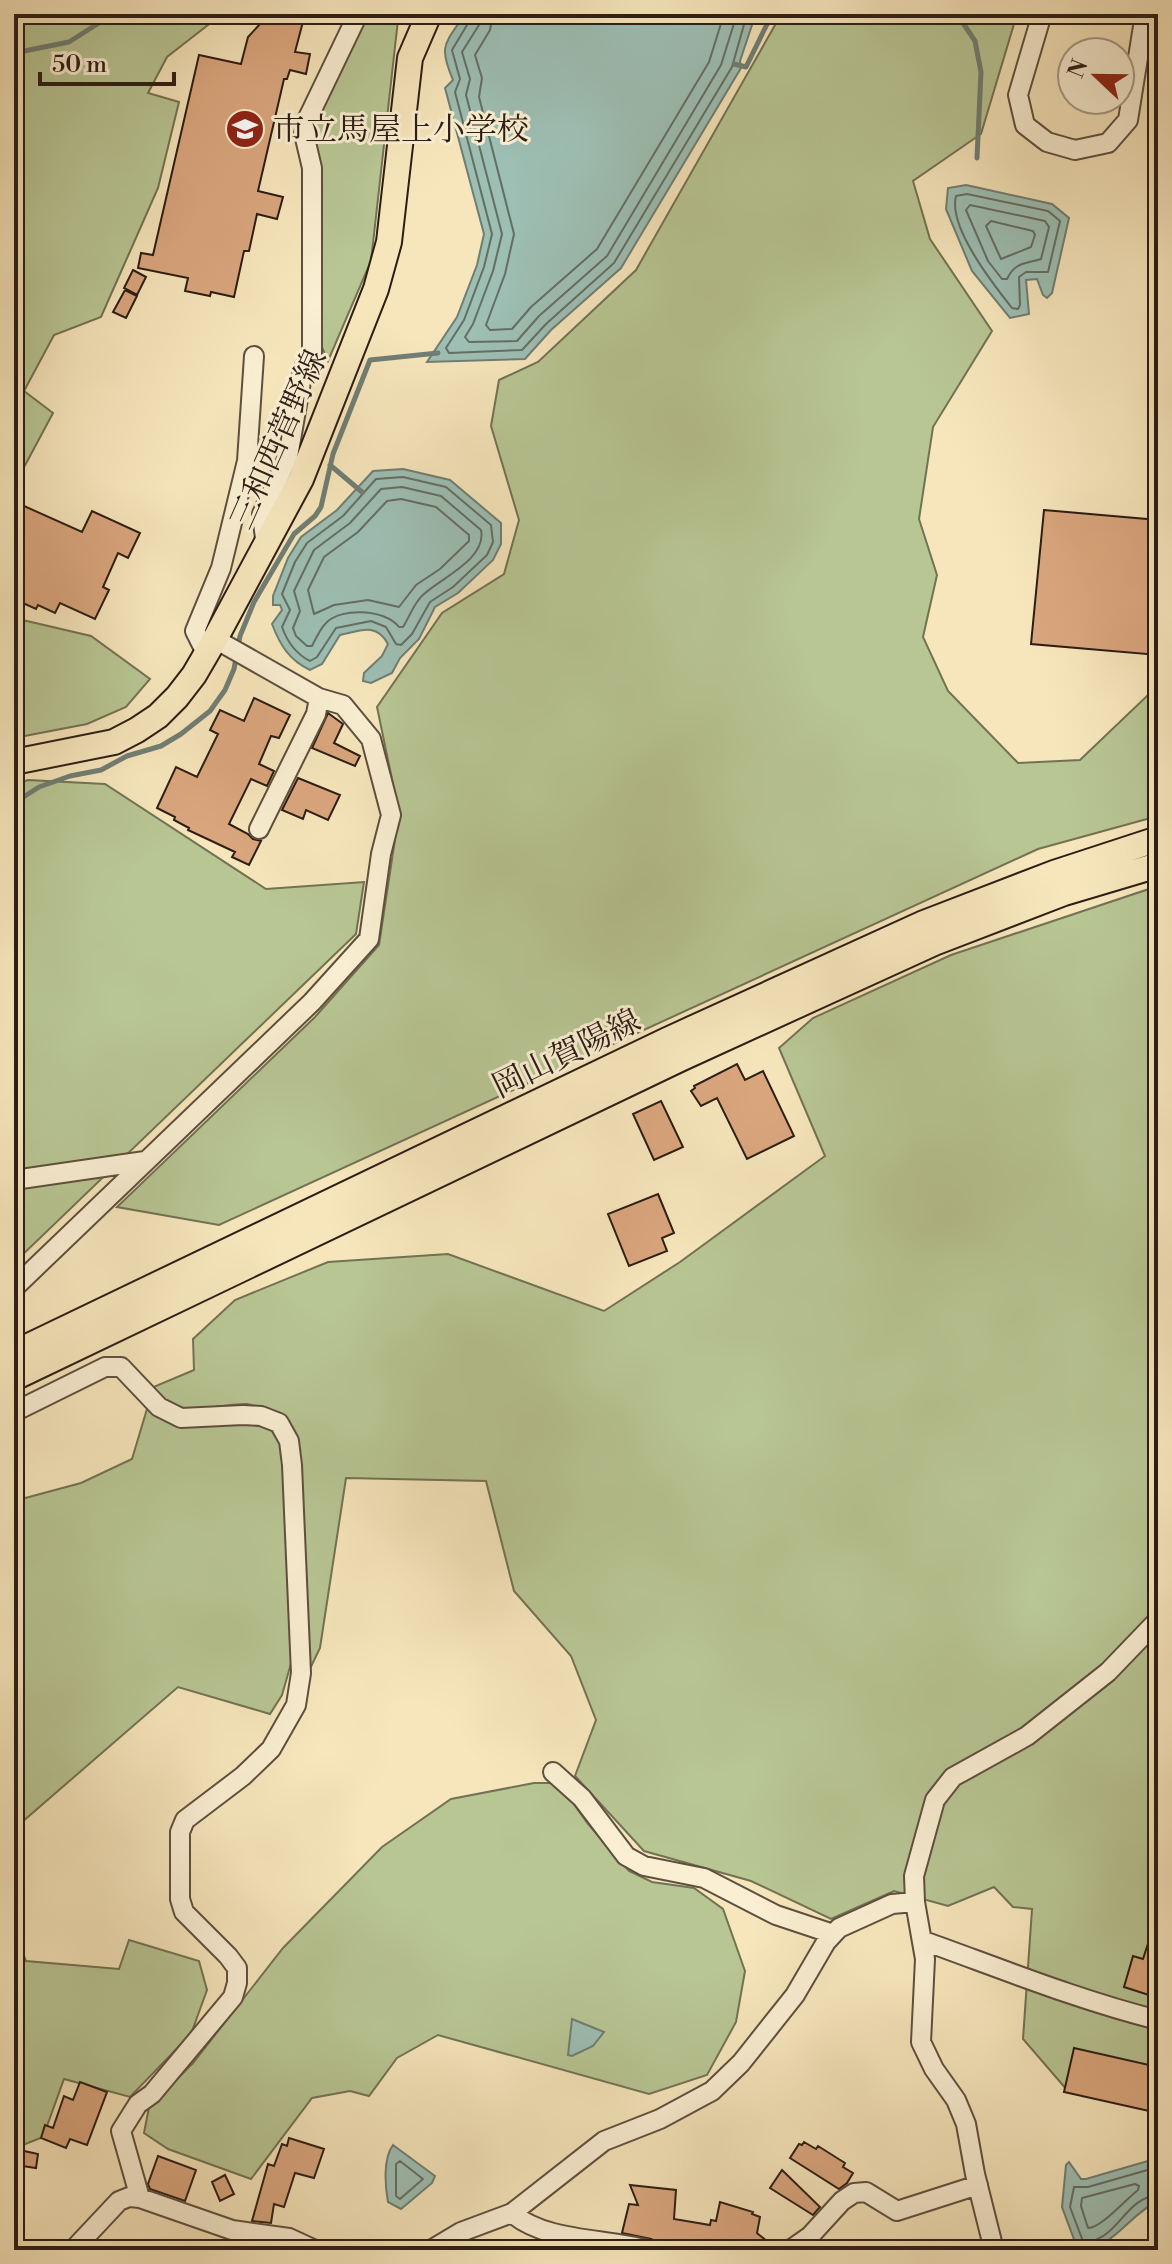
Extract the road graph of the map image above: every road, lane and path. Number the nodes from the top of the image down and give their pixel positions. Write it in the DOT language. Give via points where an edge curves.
graph roads {
  1 [pos="358,14"];
  2 [pos="429,14"];
  3 [pos="1042,14"];
  4 [pos="1145,14"];
  5 [pos="254,356"];
  6 [pos="266,547"];
  7 [pos="225,649"];
  8 [pos="319,698"];
  9 [pos="14,762"];
  10 [pos="259,829"];
  11 [pos="1158,839"];
  12 [pos="1158,865"];
  13 [pos="145,1161"];
  14 [pos="14,1180"];
  15 [pos="14,1288"];
  16 [pos="14,1353"];
  17 [pos="14,1378"];
  18 [pos="14,1412"];
  19 [pos="1158,1620"];
  20 [pos="553,1772"];
  21 [pos="915,1902"];
  22 [pos="833,1934"];
  23 [pos="924,1941"];
  24 [pos="1158,2020"];
  25 [pos="978,2185"];
  26 [pos="140,2198"];
  27 [pos="512,2213"];
  28 [pos="73,2250"];
  29 [pos="315,2250"];
  30 [pos="431,2250"];
  31 [pos="648,2250"];
  32 [pos="790,2250"];
  33 [pos="994,2250"];
  1 -- 6 [label="street" via="304,134 312,168 312,353 303,370 288,457 262,514"];
  2 -- 6 [label="main road, 三和西菅野線" via="410,58 389,242 376,289 301,479"];
  3 -- 4 [label="street" via="1018,95 1025,125 1047,142 1075,150 1108,143 1128,120"];
  5 -- 7 [label="street" via="247,461 221,568 195,631"];
  6 -- 7 [label="main road, 三和西菅野線"];
  7 -- 8 [label="street"];
  7 -- 9 [label="main road, 三和西菅野線" via="137,730 114,742"];
  8 -- 10 [label="street"];
  8 -- 13 [label="street" via="343,705 371,739 391,815 369,939 312,1002"];
  11 -- 16 [label="main road, 岡山賀陽線" via="924,923"];
  12 -- 17 [label="main road, 岡山賀陽線" via="1064,893 934,943 666,1065"];
  13 -- 14 [label="street"];
  13 -- 15 [label="street"];
  18 -- 26 [label="street" via="105,1367 121,1367 159,1407 181,1418 261,1416 279,1423 289,1441 301,1673 296,1705 271,1749 185,1820 180,1832 184,1912 237,1968 237,1983 215,2022 138,2104 121,2131"];
  19 -- 21 [label="street" via="1108,1672 1027,1736 953,1777 935,1800 914,1876"];
  20 -- 22 [label="street" via="582,1798 626,1856 644,1866 704,1878 776,1915"];
  21 -- 22 [label="street" via="892,1904"];
  21 -- 23 [label="street"];
  22 -- 27 [label="street" via="795,1995 712,2091 604,2141"];
  23 -- 24 [label="street" via="1003,1972"];
  23 -- 25 [label="street" via="921,2042 966,2124"];
  25 -- 32 [label="street" via="897,2211 866,2192 854,2193"];
  25 -- 33 [label="street"];
  26 -- 28 [label="street" via="119,2201"];
  26 -- 29 [label="street" via="232,2230 289,2238"];
  27 -- 30 [label="street"];
  27 -- 31 [label="street" via="543,2231"];
}
